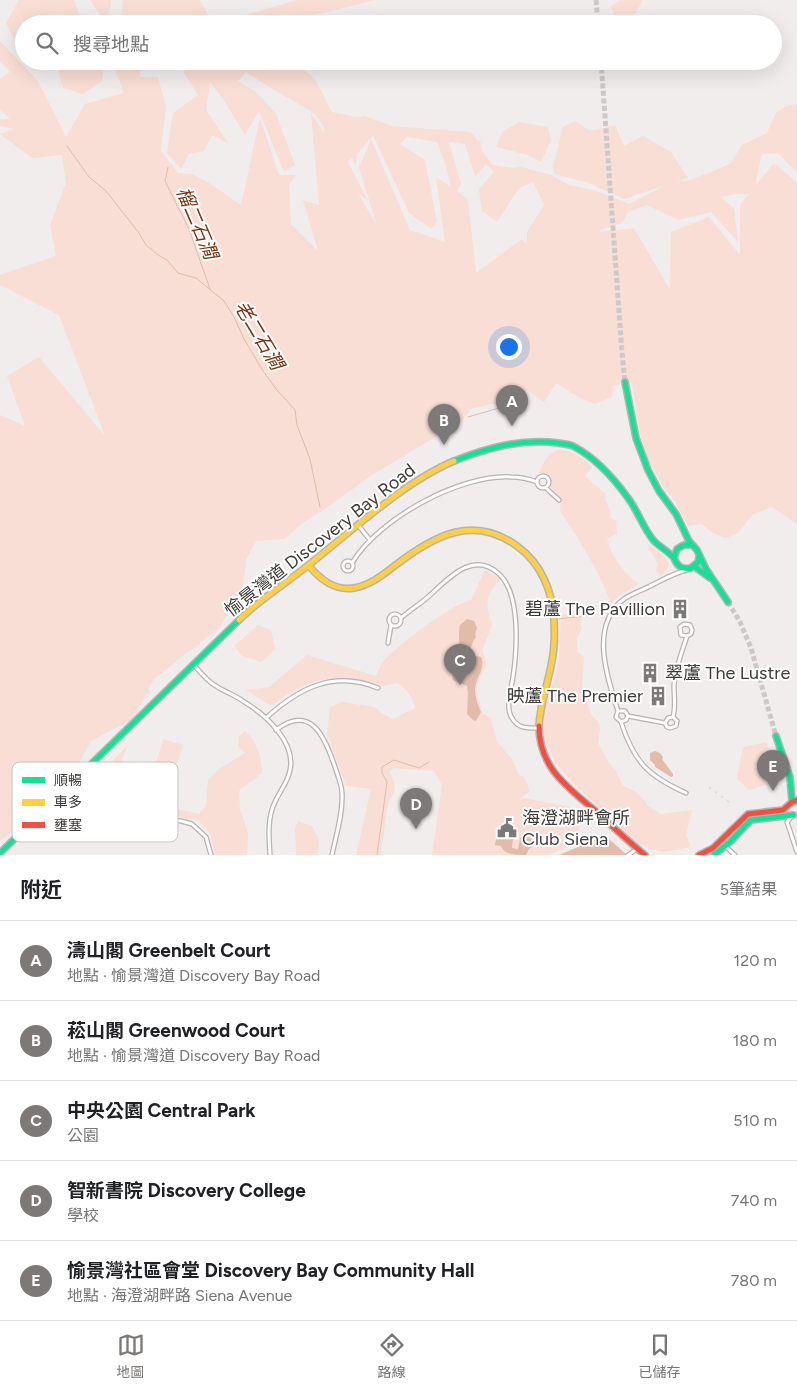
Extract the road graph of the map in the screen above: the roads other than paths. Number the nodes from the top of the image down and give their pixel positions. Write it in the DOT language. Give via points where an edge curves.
graph roads {
  1 [pos="625,382"];
  2 [pos="537,482"];
  3 [pos="546,488"];
  4 [pos="560,500"];
  5 [pos="358,525"];
  6 [pos="682,528"];
  7 [pos="370,540"];
  8 [pos="691,545"];
  9 [pos="664,548"];
  10 [pos="678,548"];
  11 [pos="700,557"];
  12 [pos="674,560"];
  13 [pos="352,563"];
  14 [pos="309,566"];
  15 [pos="694,567"];
  16 [pos="687,570"];
  17 [pos="673,574"];
  18 [pos="717,585"];
  19 [pos="728,602"];
  20 [pos="401,618"];
  21 [pos="390,624"];
  22 [pos="687,636"];
  23 [pos="388,643"];
  24 [pos="193,664"];
  25 [pos="378,688"];
  26 [pos="618,711"];
  27 [pos="628,716"];
  28 [pos="673,717"];
  29 [pos="266,718"];
  30 [pos="621,722"];
  31 [pos="665,723"];
  32 [pos="539,728"];
  33 [pos="276,730"];
  34 [pos="776,736"];
  35 [pos="93,762"];
  36 [pos="686,793"];
  37 [pos="794,800"];
  38 [pos="748,814"];
  39 [pos="795,815"];
  40 [pos="758,818"];
  41 [pos="178,821"];
  42 [pos="744,826"];
  43 [pos="732,830"];
  44 [pos="12,842"];
  45 [pos="723,848"];
  46 [pos="634,851"];
  47 [pos="708,851"];
  48 [pos="797,852"];
  49 [pos="0,853"];
  50 [pos="211,855"];
  51 [pos="270,855"];
  52 [pos="332,855"];
  53 [pos="628,855"];
  54 [pos="646,855"];
  55 [pos="699,855"];
  56 [pos="714,855"];
  57 [pos="735,855"];
  1 -- 6 [label="street" via="644,462"];
  2 -- 3 [label="street" via="540,488"];
  2 -- 3 [label="street" via="540,477 547,477"];
  2 -- 7 [label="street" via="501,477 454,488 414,507"];
  3 -- 4 [label="street"];
  5 -- 7 [label="street"];
  5 -- 9 [label="street, 愉景灣道 Discovery Bay Road" via="414,483 452,462 482,450 541,442 571,446 593,459 618,484 649,535"];
  5 -- 14 [label="street, 愉景灣道 Discovery Bay Road"];
  6 -- 8 [label="street"];
  6 -- 10 [label="street"];
  7 -- 13 [label="street"];
  8 -- 10 [label="street"];
  8 -- 11 [label="street"];
  9 -- 10 [label="street"];
  9 -- 12 [label="street, 愉景灣道 Discovery Bay Road"];
  10 -- 12 [label="street"];
  11 -- 15 [label="street"];
  11 -- 18 [label="street"];
  12 -- 16 [label="street"];
  12 -- 17 [label="street"];
  14 -- 24 [label="street, 愉景灣道 Discovery Bay Road" via="254,605"];
  14 -- 32 [label="street" via="321,580 349,589 370,583 430,542 460,531 498,534 526,552 539,566 552,599 554,614 553,653 540,707"];
  15 -- 16 [label="street"];
  15 -- 18 [label="street"];
  16 -- 17 [label="street"];
  17 -- 26 [label="street" via="623,600 607,620 604,639 606,662"];
  18 -- 19 [label="street"];
  20 -- 21 [label="street" via="398,626"];
  20 -- 21 [label="street" via="397,614 391,615"];
  20 -- 32 [label="street" via="462,569 481,565 498,573 507,585 516,624 510,713 520,726"];
  21 -- 23 [label="street"];
  22 -- 22 [label="street" via="679,631 684,624 692,628"];
  22 -- 28 [label="street" via="674,686 676,706"];
  24 -- 29 [label="street" via="214,686"];
  24 -- 35 [label="street, 愉景灣道 Discovery Bay Road"];
  25 -- 29 [label="street" via="352,681 319,683 285,701"];
  26 -- 27 [label="street" via="625,711"];
  26 -- 30 [label="street" via="616,718"];
  27 -- 30 [label="street"];
  27 -- 31 [label="street"];
  28 -- 31 [label="street"];
  28 -- 31 [label="street" via="677,723 674,728"];
  29 -- 33 [label="street"];
  30 -- 36 [label="street" via="628,743 640,762 652,775"];
  32 -- 54 [label="street" via="545,759 554,771"];
  33 -- 51 [label="street" via="287,746 291,763 271,814"];
  33 -- 52 [label="street" via="288,722 300,721 315,728 326,742 342,794"];
  34 -- 37 [label="street"];
  37 -- 38 [label="street" via="783,810"];
  37 -- 39 [label="street" via="789,811"];
  38 -- 40 [label="street"];
  38 -- 43 [label="street"];
  39 -- 40 [label="street"];
  39 -- 48 [label="street" via="787,822"];
  40 -- 42 [label="street"];
  41 -- 50 [label="street" via="192,824 206,837"];
  42 -- 43 [label="street" via="739,825"];
  42 -- 45 [label="street"];
  43 -- 47 [label="street"];
  44 -- 49 [label="street, 愉景灣道 Discovery Bay Road"];
  45 -- 47 [label="street"];
  45 -- 56 [label="street"];
  45 -- 57 [label="street"];
  46 -- 53 [label="street"];
  47 -- 55 [label="street"];
}
